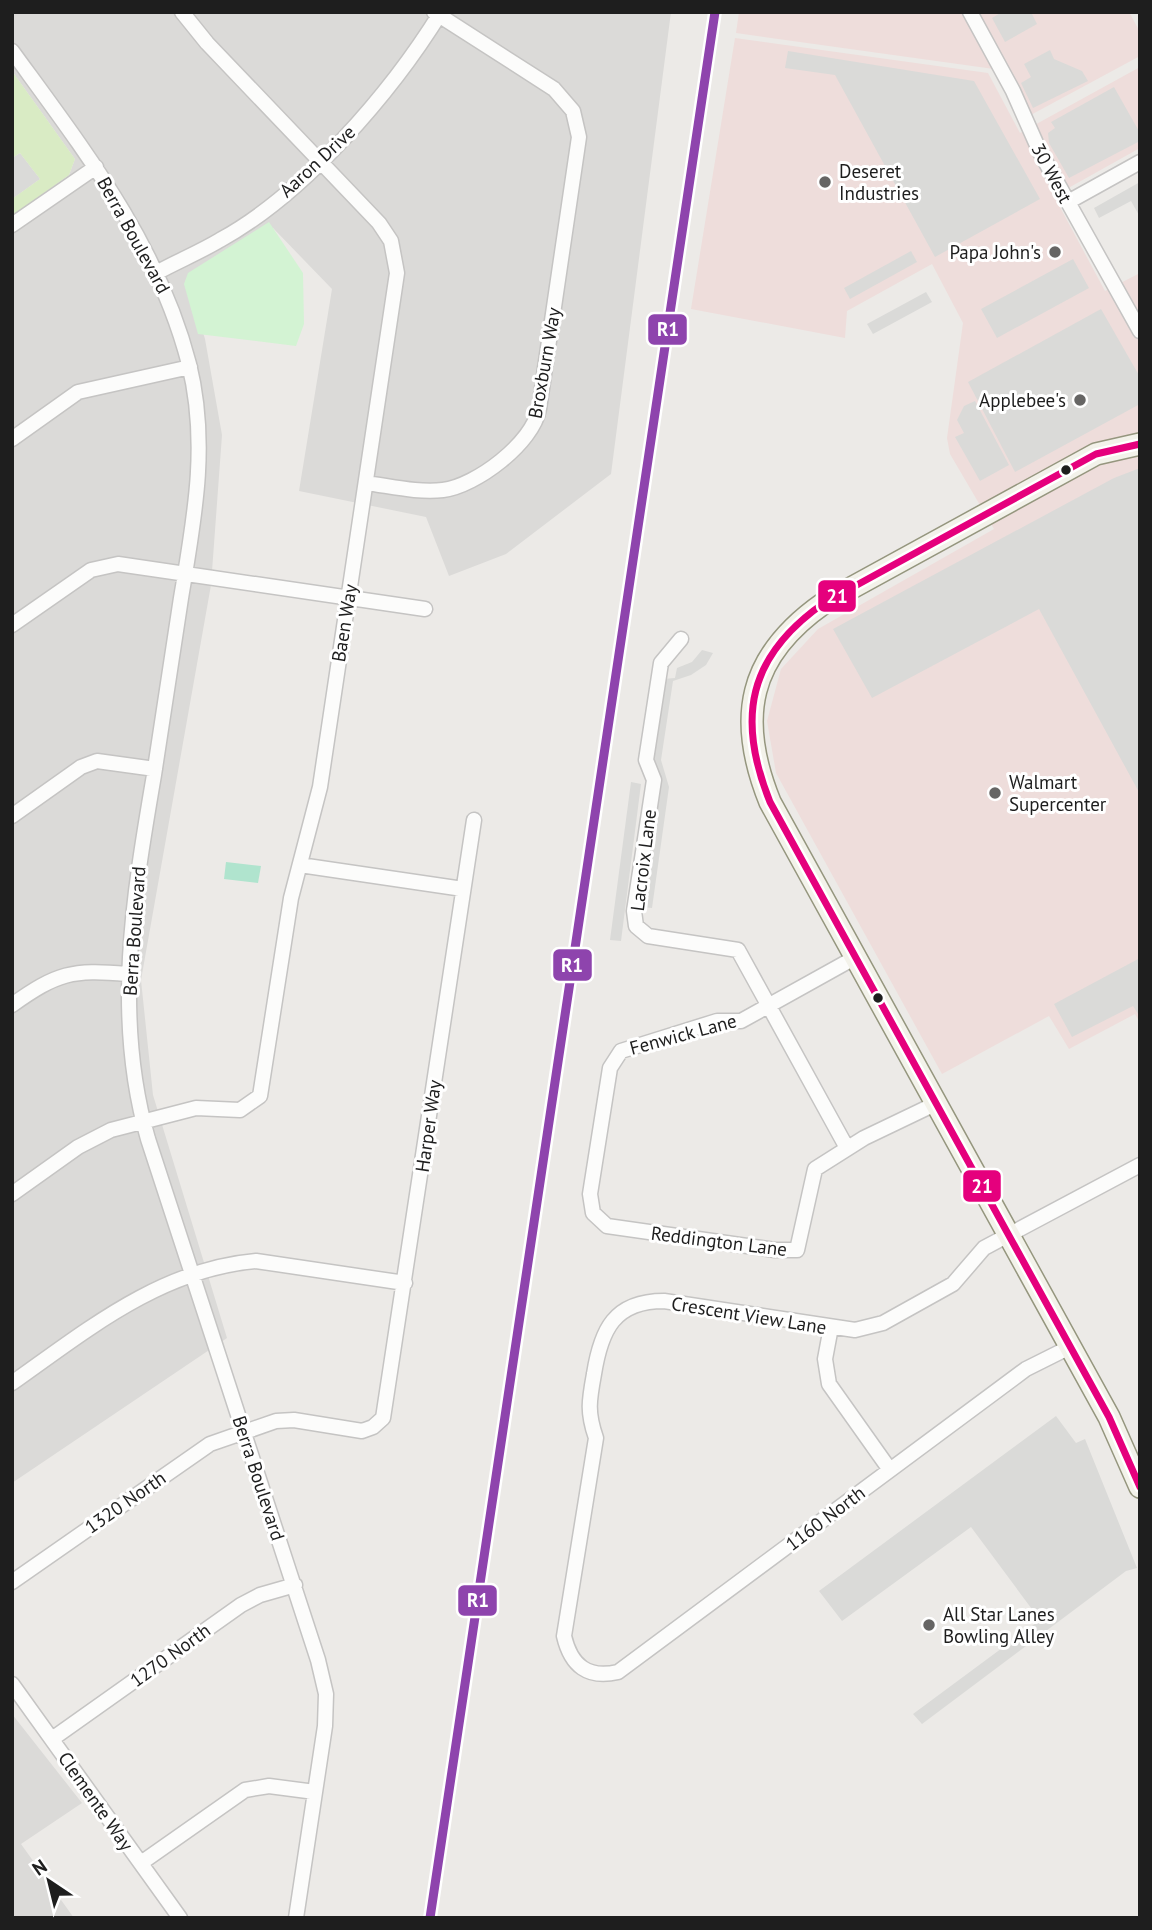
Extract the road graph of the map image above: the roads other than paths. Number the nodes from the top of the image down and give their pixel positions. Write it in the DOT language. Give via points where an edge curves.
graph roads {
  1 [pos="182,12"];
  2 [pos="970,12"];
  3 [pos="438,13"];
  4 [pos="12,51"];
  5 [pos="319,161"];
  6 [pos="1140,162"];
  7 [pos="96,167"];
  8 [pos="1068,202"];
  9 [pos="12,225"];
  10 [pos="158,272"];
  11 [pos="1140,331"];
  12 [pos="190,367"];
  13 [pos="12,439"];
  14 [pos="1140,444"];
  15 [pos="366,483"];
  16 [pos="186,574"];
  17 [pos="348,598"];
  18 [pos="425,609"];
  19 [pos="12,625"];
  20 [pos="681,639"];
  21 [pos="155,769"];
  22 [pos="12,816"];
  23 [pos="474,820"];
  24 [pos="300,864"];
  25 [pos="463,889"];
  26 [pos="856,957"];
  27 [pos="127,974"];
  28 [pos="12,1005"];
  29 [pos="770,1006"];
  30 [pos="937,1103"];
  31 [pos="143,1122"];
  32 [pos="847,1148"];
  33 [pos="1140,1165"];
  34 [pos="12,1194"];
  35 [pos="593,1213"];
  36 [pos="1009,1236"];
  37 [pos="192,1277"];
  38 [pos="405,1283"];
  39 [pos="831,1327"];
  40 [pos="1070,1347"];
  41 [pos="12,1383"];
  42 [pos="373,1427"];
  43 [pos="243,1432"];
  44 [pos="890,1470"];
  45 [pos="1140,1487"];
  46 [pos="12,1582"];
  47 [pos="295,1585"];
  48 [pos="578,1666"];
  49 [pos="12,1684"];
  50 [pos="52,1740"];
  51 [pos="315,1792"];
  52 [pos="141,1863"];
  53 [pos="180,1918"];
  54 [pos="296,1918"];
  1 -- 5 [label="street, Baen Way"];
  2 -- 8 [label="street, 30 West"];
  3 -- 5 [label="street, Aaron Drive" via="387,89"];
  3 -- 15 [label="street, Broxburn Way" via="554,89 573,111 579,137 539,409 533,430 516,448 468,483 429,491"];
  4 -- 7 [label="street, Berra Boulevard"];
  5 -- 10 [label="street, Aaron Drive" via="221,240"];
  5 -- 15 [label="street, Baen Way" via="379,223 396,262"];
  6 -- 8 [label="street"];
  7 -- 9 [label="street"];
  7 -- 10 [label="street, Berra Boulevard"];
  8 -- 11 [label="street, 30 West"];
  10 -- 12 [label="street, Berra Boulevard"];
  12 -- 13 [label="street" via="78,391"];
  12 -- 16 [label="street, Berra Boulevard" via="199,445 198,508"];
  14 -- 26 [label="street" via="1096,454 824,603 787,634 768,661 751,713 759,774"];
  15 -- 17 [label="street, Baen Way"];
  16 -- 17 [label="street"];
  16 -- 19 [label="street" via="125,564 100,566"];
  16 -- 21 [label="street, Berra Boulevard"];
  17 -- 18 [label="street"];
  17 -- 24 [label="street, Baen Way" via="320,788"];
  20 -- 29 [label="street, Lacroix Lane" via="661,663 646,760 654,780 634,911 636,926 648,936 738,950"];
  21 -- 22 [label="street" via="97,761 81,767"];
  21 -- 27 [label="street, Berra Boulevard" via="133,900"];
  23 -- 25 [label="street, Harper Way"];
  24 -- 25 [label="street"];
  24 -- 31 [label="street, Baen Way" via="260,1096 250,1106 230,1111 196,1108"];
  25 -- 38 [label="street, Harper Way"];
  26 -- 29 [label="street, Fenwick Lane"];
  26 -- 30 [label="street"];
  27 -- 28 [label="street" via="72,973 48,980"];
  27 -- 31 [label="street, Berra Boulevard" via="130,1035"];
  29 -- 32 [label="street, Lacroix Lane"];
  29 -- 35 [label="street, Fenwick Lane" via="741,1021 717,1021 629,1047 614,1058 590,1194"];
  30 -- 32 [label="street, Reddington Lane"];
  30 -- 36 [label="street"];
  31 -- 34 [label="street" via="95,1137"];
  31 -- 37 [label="street, Berra Boulevard"];
  32 -- 35 [label="street, Reddington Lane" via="815,1169 797,1250 607,1226"];
  33 -- 36 [label="street, Crescent View Lane"];
  36 -- 39 [label="street, Crescent View Lane" via="973,1258 953,1284 883,1323 855,1330"];
  36 -- 40 [label="street"];
  37 -- 38 [label="street" via="256,1261"];
  37 -- 41 [label="street" via="120,1306"];
  37 -- 43 [label="street, Berra Boulevard"];
  38 -- 42 [label="street, Harper Way" via="387,1407"];
  39 -- 44 [label="street" via="825,1359 829,1384"];
  39 -- 48 [label="street, Crescent View Lane" via="655,1301 627,1310 604,1331 587,1413 596,1438 564,1636"];
  40 -- 44 [label="street, 1160 North" via="1026,1369"];
  40 -- 45 [label="street" via="1109,1417"];
  42 -- 43 [label="street, 1320 North" via="362,1431 285,1420"];
  43 -- 46 [label="street, 1320 North" via="201,1449"];
  43 -- 47 [label="street, Berra Boulevard"];
  44 -- 48 [label="street, 1160 North" via="618,1672 589,1673"];
  47 -- 50 [label="street, 1270 North" via="241,1605"];
  47 -- 51 [label="street, Berra Boulevard" via="326,1694"];
  49 -- 50 [label="street, Clemente Way"];
  50 -- 52 [label="street, Clemente Way"];
  51 -- 52 [label="street" via="269,1786 245,1790"];
  51 -- 54 [label="street, Berra Boulevard"];
  52 -- 53 [label="street, Clemente Way"];
}
